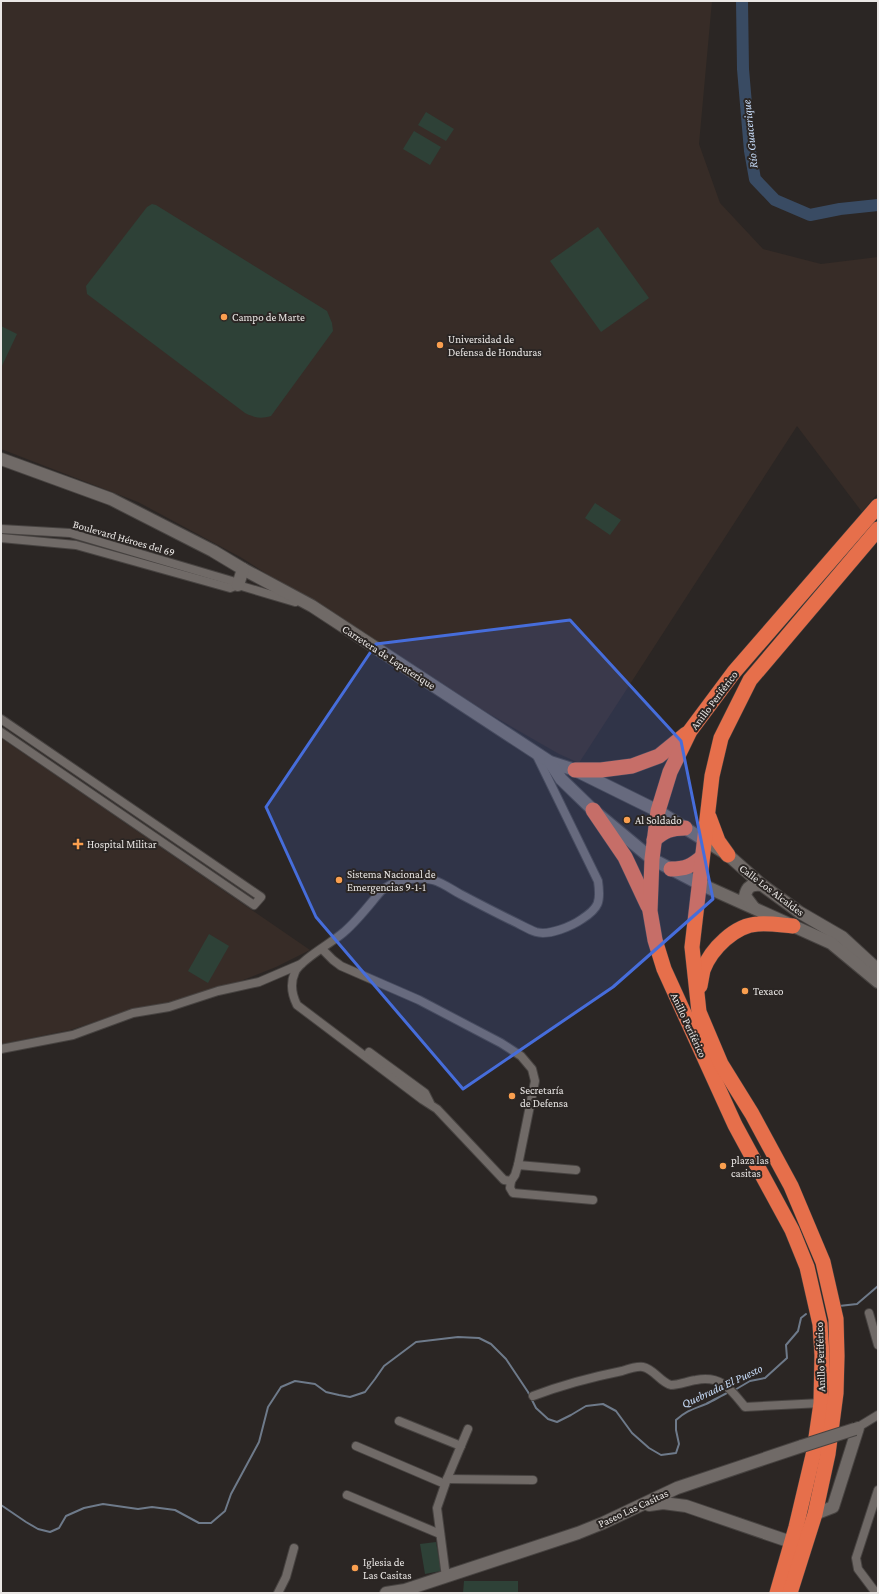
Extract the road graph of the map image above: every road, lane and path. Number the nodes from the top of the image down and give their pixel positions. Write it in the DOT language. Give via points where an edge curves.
graph roads {
  1 [pos="1,459"];
  2 [pos="878,506"];
  3 [pos="1,529"];
  4 [pos="878,529"];
  5 [pos="1,538"];
  6 [pos="243,569"];
  7 [pos="238,585"];
  8 [pos="312,606"];
  9 [pos="1,720"];
  10 [pos="690,731"];
  11 [pos="1,732"];
  12 [pos="536,753"];
  13 [pos="550,762"];
  14 [pos="575,770"];
  15 [pos="708,804"];
  16 [pos="593,810"];
  17 [pos="658,810"];
  18 [pos="685,828"];
  19 [pos="654,840"];
  20 [pos="704,840"];
  21 [pos="728,856"];
  22 [pos="702,857"];
  23 [pos="652,859"];
  24 [pos="671,869"];
  25 [pos="698,884"];
  26 [pos="762,885"];
  27 [pos="755,910"];
  28 [pos="650,911"];
  29 [pos="793,926"];
  30 [pos="322,949"];
  31 [pos="303,963"];
  32 [pos="878,970"];
  33 [pos="878,982"];
  34 [pos="697,996"];
  35 [pos="1,1048"];
  36 [pos="518,1165"];
  37 [pos="576,1170"];
  38 [pos="511,1181"];
  39 [pos="593,1200"];
  40 [pos="868,1313"];
  41 [pos="878,1345"];
  42 [pos="533,1396"];
  43 [pos="821,1403"];
  44 [pos="878,1416"];
  45 [pos="399,1421"];
  46 [pos="856,1428"];
  47 [pos="468,1429"];
  48 [pos="356,1446"];
  49 [pos="461,1446"];
  50 [pos="533,1480"];
  51 [pos="446,1481"];
  52 [pos="677,1488"];
  53 [pos="878,1490"];
  54 [pos="347,1495"];
  55 [pos="638,1506"];
  56 [pos="686,1506"];
  57 [pos="815,1514"];
  58 [pos="440,1534"];
  59 [pos="791,1542"];
  60 [pos="294,1548"];
  61 [pos="446,1577"];
  62 [pos="278,1593"];
  63 [pos="386,1593"];
  64 [pos="776,1593"];
  65 [pos="790,1593"];
  66 [pos="876,1593"];
  1 -- 6 [label="main road, Carretera de Lepaterique" via="111,499"];
  2 -- 10 [label="highway, Anillo Periférico" via="734,672"];
  3 -- 7 [label="street, Boulevard Héroes del 69" via="70,534 232,580"];
  4 -- 15 [label="highway, Anillo Periférico" via="750,680 721,738"];
  5 -- 7 [label="street, Boulevard Héroes del 69" via="76,545 230,588"];
  6 -- 7 [label="main road"];
  6 -- 8 [label="main road, Carretera de Lepaterique"];
  7 -- 8 [label="street, Boulevard Héroes del 69"];
  8 -- 12 [label="main road, Carretera de Lepaterique"];
  9 -- 11 [label="street" via="261,897 254,906"];
  10 -- 14 [label="highway" via="659,756 632,766"];
  10 -- 17 [label="highway, Anillo Periférico" via="670,772"];
  12 -- 13 [label="main road, Carretera de Lepaterique"];
  12 -- 30 [label="street" via="598,881 598,906 591,913 568,927 553,932 537,932 441,883 411,879 388,886 381,891 344,932"];
  13 -- 14 [label="main road, Carretera de Lepaterique"];
  13 -- 16 [label="main road, Carretera de Lepaterique" via="561,779"];
  14 -- 17 [label="main road, Carretera de Lepaterique"];
  15 -- 20 [label="highway, Anillo Periférico"];
  15 -- 21 [label="highway" via="714,833"];
  16 -- 23 [label="main road, Carretera de Lepaterique"];
  16 -- 28 [label="highway" via="625,857"];
  17 -- 18 [label="main road, Carretera de Lepaterique"];
  17 -- 19 [label="highway, Anillo Periférico"];
  18 -- 19 [label="highway" via="673,828"];
  18 -- 20 [label="main road, Carretera de Lepaterique"];
  19 -- 23 [label="highway, Anillo Periférico"];
  20 -- 21 [label="main road, Calle Los Alcaldes"];
  20 -- 22 [label="highway, Anillo Periférico"];
  21 -- 26 [label="main road, Calle Los Alcaldes"];
  22 -- 24 [label="highway" via="694,865 683,869"];
  22 -- 25 [label="highway, Anillo Periférico"];
  23 -- 24 [label="main road, Carretera de Lepaterique"];
  23 -- 28 [label="highway, Anillo Periférico"];
  24 -- 25 [label="main road, Carretera de Lepaterique"];
  25 -- 27 [label="main road, Calle Los Alcaldes"];
  25 -- 34 [label="highway, Anillo Periférico" via="692,947"];
  26 -- 27 [label="main road" via="755,884 746,890 745,896"];
  26 -- 32 [label="main road, Calle Los Alcaldes" via="799,912 842,937"];
  27 -- 29 [label="main road, Calle Los Alcaldes"];
  28 -- 43 [label="highway, Anillo Periférico" via="664,969 735,1125 792,1230 807,1267 820,1324"];
  29 -- 33 [label="main road, Calle Los Alcaldes" via="837,947"];
  29 -- 34 [label="highway" via="758,924 744,926 731,934 716,949 704,969"];
  30 -- 31 [label="street"];
  30 -- 36 [label="street" via="341,966 463,1022 521,1056 532,1069 535,1081"];
  31 -- 35 [label="street" via="259,982 169,1007 133,1013 73,1035"];
  31 -- 38 [label="street" via="295,972 292,983 297,1005 430,1103 504,1180"];
  34 -- 57 [label="highway, Anillo Periférico" via="699,1012 721,1064 775,1155 824,1262 836,1319 837,1356 833,1420"];
  36 -- 37 [label="street"];
  36 -- 38 [label="street"];
  38 -- 39 [label="street" via="510,1188 513,1192"];
  40 -- 41 [label="street"];
  42 -- 43 [label="street" via="588,1379 641,1367 671,1385 707,1379 719,1381 745,1407"];
  43 -- 59 [label="highway, Anillo Periférico" via="814,1451"];
  44 -- 46 [label="street, Paseo Las Casitas"];
  45 -- 49 [label="street"];
  46 -- 52 [label="main road, Paseo Las Casitas, bridge"];
  46 -- 57 [label="main road" via="833,1507"];
  47 -- 49 [label="street"];
  48 -- 51 [label="street"];
  49 -- 51 [label="street"];
  50 -- 51 [label="street"];
  51 -- 58 [label="street" via="437,1508"];
  52 -- 55 [label="main road, Paseo Las Casitas"];
  52 -- 56 [label="main road" via="678,1497"];
  53 -- 66 [label="street" via="856,1558 858,1569"];
  54 -- 58 [label="street"];
  55 -- 56 [label="main road" via="663,1503"];
  55 -- 61 [label="main road, Paseo Las Casitas" via="578,1533"];
  56 -- 59 [label="main road"];
  57 -- 65 [label="highway, Anillo Periférico"];
  58 -- 61 [label="street"];
  59 -- 64 [label="highway, Anillo Periférico"];
  60 -- 62 [label="street" via="286,1577"];
  61 -- 63 [label="main road, Paseo Las Casitas"];
}
